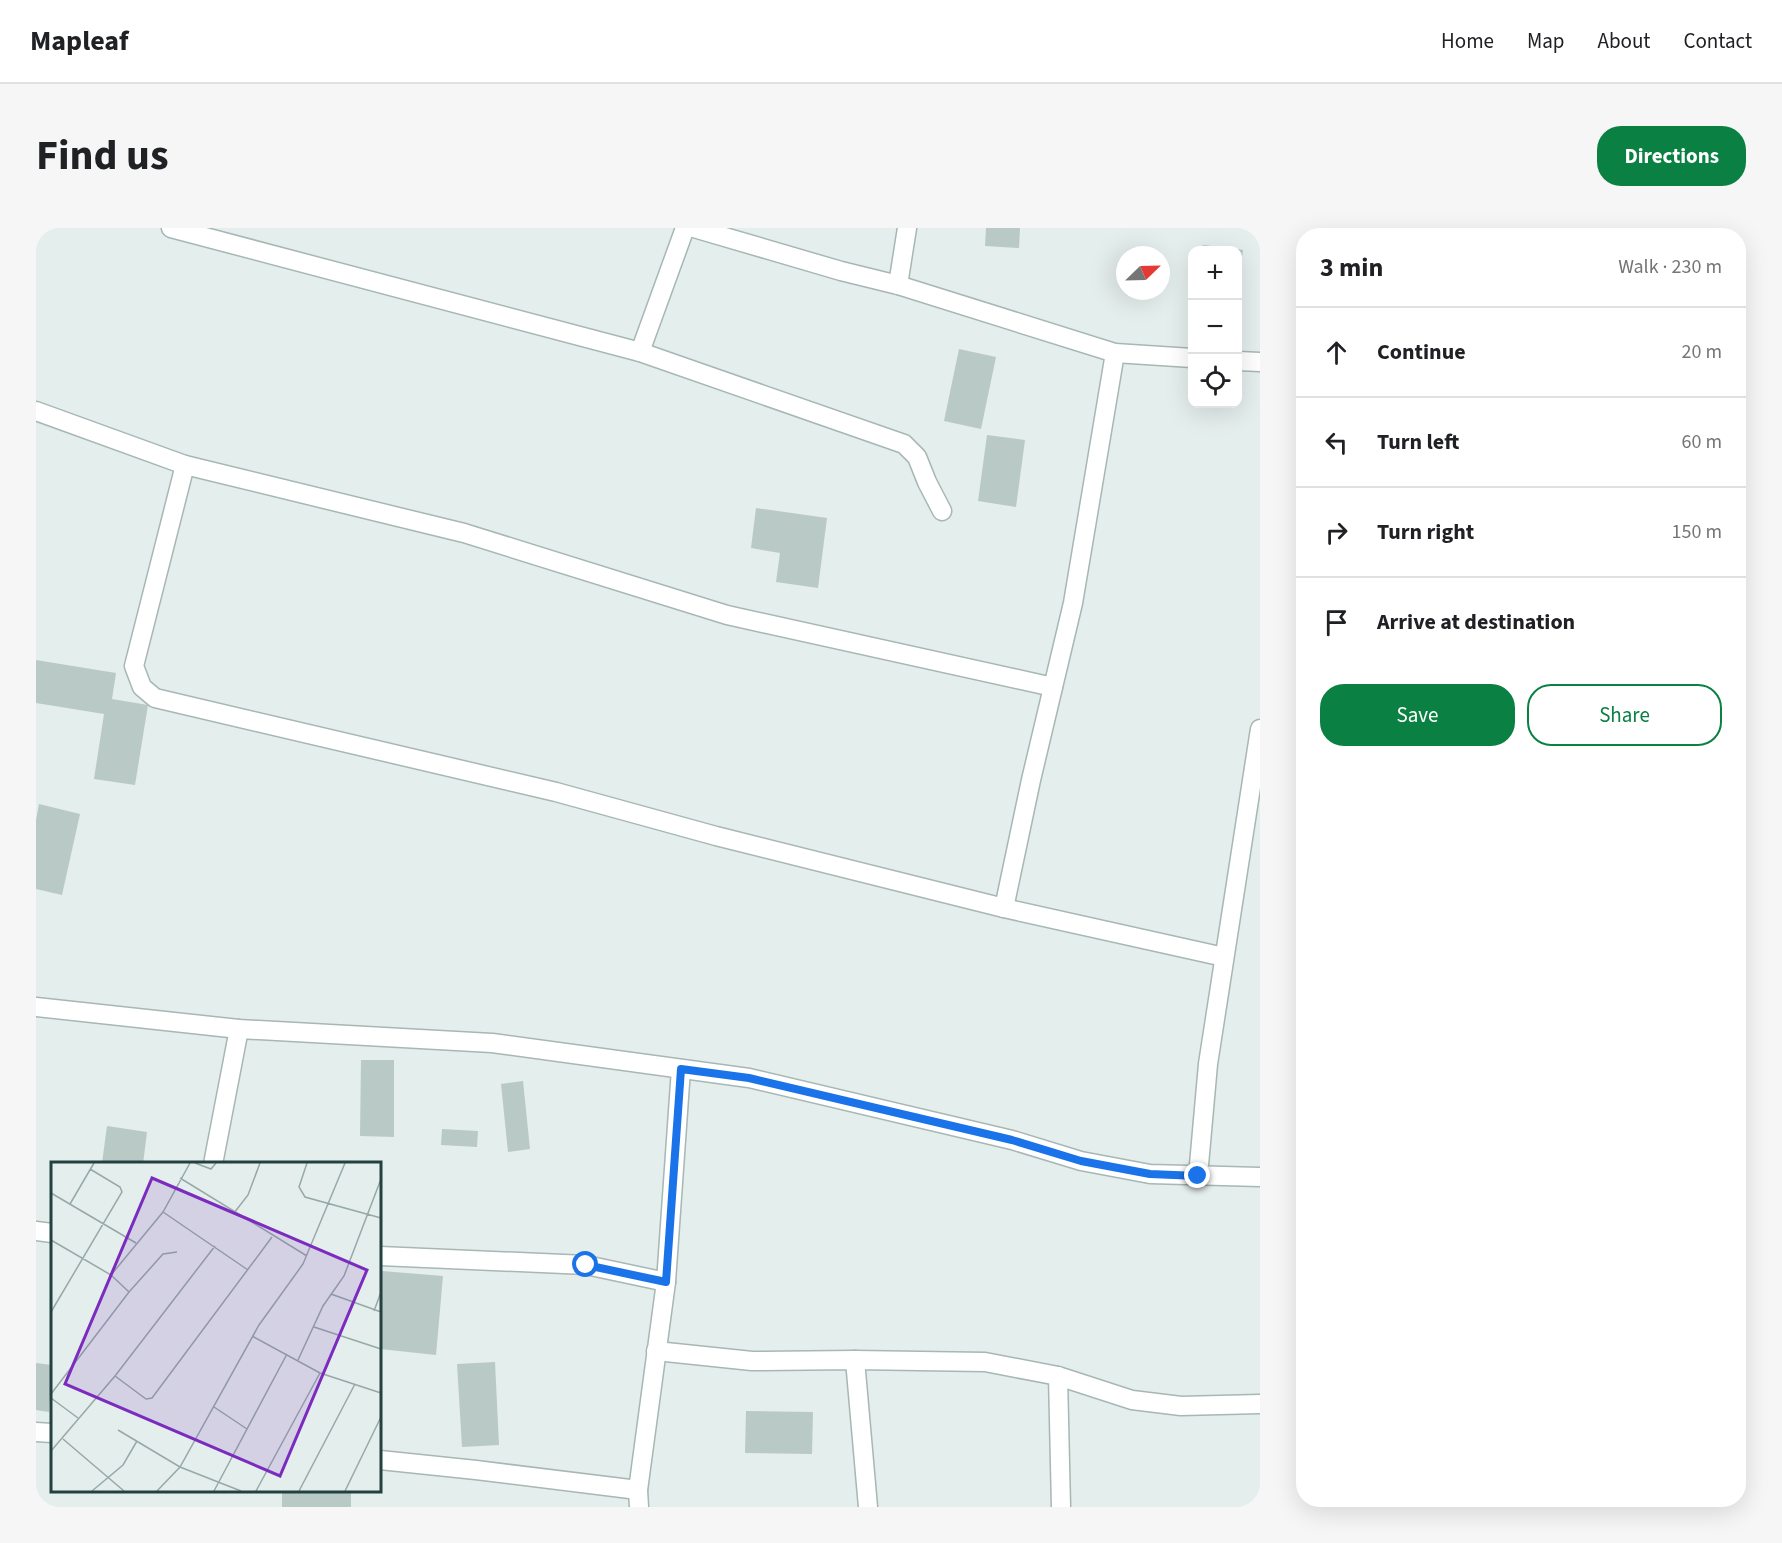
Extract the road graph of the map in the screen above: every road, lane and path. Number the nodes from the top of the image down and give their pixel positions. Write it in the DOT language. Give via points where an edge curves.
graph roads {
  1 [pos="171,228"];
  2 [pos="685,228"];
  3 [pos="694,228"];
  4 [pos="907,228"];
  5 [pos="898,285"];
  6 [pos="640,352"];
  7 [pos="1116,353"];
  8 [pos="1188,358"];
  9 [pos="1242,361"];
  10 [pos="1260,362"];
  11 [pos="36,411"];
  12 [pos="185,465"];
  13 [pos="942,511"];
  14 [pos="1053,687"];
  15 [pos="1260,729"];
  16 [pos="1004,908"];
  17 [pos="1224,957"];
  18 [pos="36,1007"];
  19 [pos="239,1029"];
  20 [pos="681,1069"];
  21 [pos="213,1162"];
  22 [pos="1198,1176"];
  23 [pos="1260,1177"];
  24 [pos="36,1231"];
  25 [pos="51,1233"];
  26 [pos="381,1256"];
  27 [pos="666,1282"];
  28 [pos="656,1351"];
  29 [pos="855,1360"];
  30 [pos="1058,1376"];
  31 [pos="1260,1404"];
  32 [pos="36,1432"];
  33 [pos="51,1433"];
  34 [pos="381,1460"];
  35 [pos="639,1499"];
  36 [pos="868,1507"];
  37 [pos="1061,1507"];
  1 -- 6 [label="street"];
  2 -- 6 [label="street"];
  3 -- 5 [label="street"];
  4 -- 5 [label="street"];
  5 -- 7 [label="street"];
  6 -- 13 [label="street" via="904,444 917,457"];
  7 -- 8 [label="street"];
  7 -- 14 [label="street" via="1073,603"];
  9 -- 10 [label="street"];
  11 -- 12 [label="street"];
  12 -- 14 [label="street" via="464,533 727,615"];
  12 -- 16 [label="street" via="134,666 142,687 155,698 556,792"];
  14 -- 16 [label="street"];
  15 -- 17 [label="street"];
  16 -- 17 [label="street"];
  17 -- 22 [label="street" via="1208,1064"];
  18 -- 19 [label="street"];
  19 -- 20 [label="street" via="492,1043"];
  19 -- 21 [label="street"];
  20 -- 22 [label="street" via="749,1078 1012,1140 1081,1161 1150,1174"];
  20 -- 27 [label="street"];
  22 -- 23 [label="street"];
  24 -- 25 [label="street"];
  26 -- 27 [label="street" via="586,1265"];
  27 -- 28 [label="street"];
  28 -- 29 [label="street" via="752,1362"];
  28 -- 35 [label="street"];
  29 -- 30 [label="street" via="985,1362"];
  29 -- 36 [label="street"];
  30 -- 31 [label="street" via="1132,1401 1181,1406"];
  30 -- 37 [label="street"];
  32 -- 33 [label="street"];
  34 -- 35 [label="street" via="476,1470"];
}
